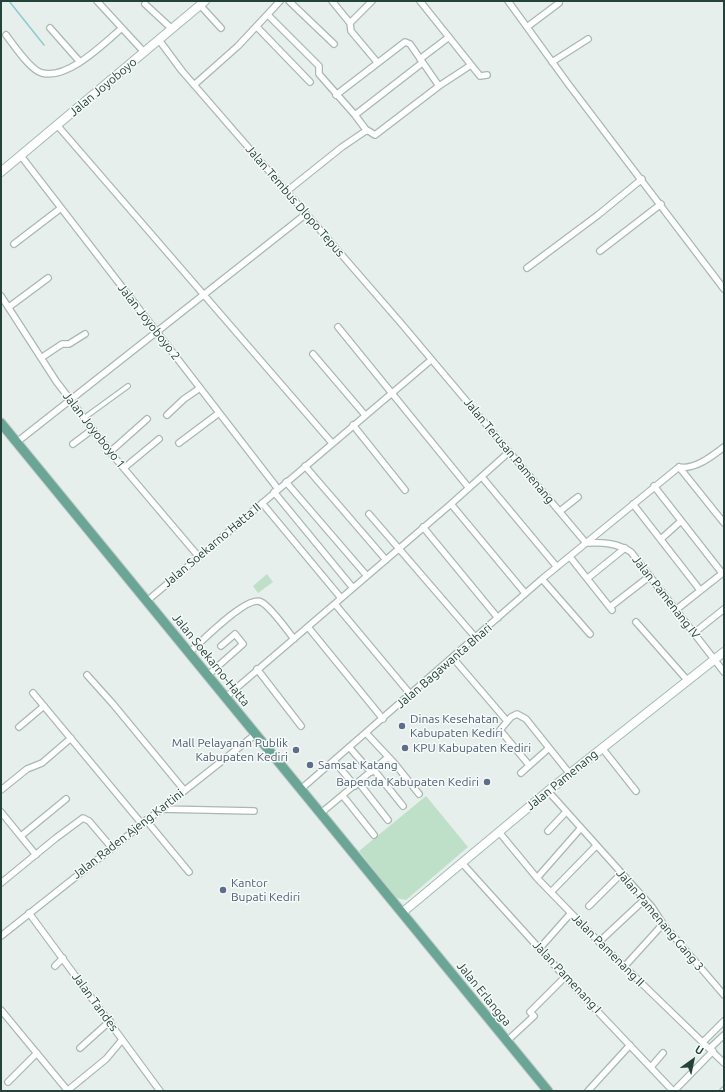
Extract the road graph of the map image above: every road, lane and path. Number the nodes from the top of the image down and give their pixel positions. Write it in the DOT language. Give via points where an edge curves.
graph roads {
  1 [pos="97,1"];
  2 [pos="280,1"];
  3 [pos="289,1"];
  4 [pos="332,1"];
  5 [pos="372,1"];
  6 [pos="420,1"];
  7 [pos="508,1"];
  8 [pos="203,3"];
  9 [pos="559,3"];
  10 [pos="145,4"];
  11 [pos="268,16"];
  12 [pos="350,23"];
  13 [pos="527,26"];
  14 [pos="257,27"];
  15 [pos="50,28"];
  16 [pos="122,28"];
  17 [pos="221,28"];
  18 [pos="172,29"];
  19 [pos="6,35"];
  20 [pos="449,38"];
  21 [pos="588,39"];
  22 [pos="159,40"];
  23 [pos="334,44"];
  24 [pos="144,52"];
  25 [pos="421,61"];
  26 [pos="80,62"];
  27 [pos="377,62"];
  28 [pos="552,62"];
  29 [pos="472,65"];
  30 [pos="484,76"];
  31 [pos="310,82"];
  32 [pos="194,85"];
  33 [pos="439,86"];
  34 [pos="336,96"];
  35 [pos="355,115"];
  36 [pos="57,125"];
  37 [pos="367,131"];
  38 [pos="21,156"];
  39 [pos="1,172"];
  40 [pos="642,179"];
  41 [pos="287,191"];
  42 [pos="660,204"];
  43 [pos="61,208"];
  44 [pos="306,214"];
  45 [pos="14,244"];
  46 [pos="600,250"];
  47 [pos="527,268"];
  48 [pos="48,278"];
  49 [pos="724,289"];
  50 [pos="204,295"];
  51 [pos="1,296"];
  52 [pos="9,307"];
  53 [pos="338,327"];
  54 [pos="156,331"];
  55 [pos="85,334"];
  56 [pos="313,354"];
  57 [pos="41,358"];
  58 [pos="431,360"];
  59 [pos="128,386"];
  60 [pos="200,388"];
  61 [pos="391,394"];
  62 [pos="70,399"];
  63 [pos="219,412"];
  64 [pos="167,415"];
  65 [pos="365,415"];
  66 [pos="84,418"];
  67 [pos="147,420"];
  68 [pos="1,423"];
  69 [pos="353,425"];
  70 [pos="93,429"];
  71 [pos="159,439"];
  72 [pos="17,442"];
  73 [pos="179,443"];
  74 [pos="332,443"];
  75 [pos="73,444"];
  76 [pos="724,447"];
  77 [pos="110,452"];
  78 [pos="509,452"];
  79 [pos="305,466"];
  80 [pos="679,467"];
  81 [pos="124,468"];
  82 [pos="482,477"];
  83 [pos="286,482"];
  84 [pos="654,486"];
  85 [pos="469,488"];
  86 [pos="405,490"];
  87 [pos="276,491"];
  88 [pos="578,496"];
  89 [pos="262,503"];
  90 [pos="451,504"];
  91 [pos="633,504"];
  92 [pos="560,511"];
  93 [pos="370,514"];
  94 [pos="681,521"];
  95 [pos="724,523"];
  96 [pos="423,527"];
  97 [pos="661,539"];
  98 [pos="586,543"];
  99 [pos="400,548"];
  100 [pos="625,548"];
  101 [pos="199,556"];
  102 [pos="570,557"];
  103 [pos="386,560"];
  104 [pos="557,567"];
  105 [pos="723,572"];
  106 [pos="367,576"];
  107 [pos="650,576"];
  108 [pos="588,578"];
  109 [pos="542,580"];
  110 [pos="353,588"];
  111 [pos="700,590"];
  112 [pos="525,593"];
  113 [pos="341,598"];
  114 [pos="146,601"];
  115 [pos="335,604"];
  116 [pos="676,609"];
  117 [pos="724,609"];
  118 [pos="498,618"];
  119 [pos="636,622"];
  120 [pos="308,627"];
  121 [pos="694,633"];
  122 [pos="590,634"];
  123 [pos="476,638"];
  124 [pos="294,639"];
  125 [pos="221,646"];
  126 [pos="190,652"];
  127 [pos="724,652"];
  128 [pos="453,658"];
  129 [pos="714,659"];
  130 [pos="257,669"];
  131 [pos="724,672"];
  132 [pos="208,675"];
  133 [pos="87,676"];
  134 [pos="688,681"];
  135 [pos="33,693"];
  136 [pos="411,695"];
  137 [pos="226,697"];
  138 [pos="44,706"];
  139 [pos="383,719"];
  140 [pos="507,721"];
  141 [pos="301,726"];
  142 [pos="19,727"];
  143 [pos="256,734"];
  144 [pos="366,734"];
  145 [pos="71,738"];
  146 [pos="349,747"];
  147 [pos="549,748"];
  148 [pos="602,748"];
  149 [pos="387,758"];
  150 [pos="334,761"];
  151 [pos="529,765"];
  152 [pos="372,771"];
  153 [pos="520,773"];
  154 [pos="570,774"];
  155 [pos="357,784"];
  156 [pos="301,789"];
  157 [pos="1,790"];
  158 [pos="184,790"];
  159 [pos="548,791"];
  160 [pos="636,791"];
  161 [pos="419,794"];
  162 [pos="343,796"];
  163 [pos="66,799"];
  164 [pos="403,806"];
  165 [pos="160,809"];
  166 [pos="254,811"];
  167 [pos="1,812"];
  168 [pos="321,813"];
  169 [pos="565,813"];
  170 [pos="388,820"];
  171 [pos="144,822"];
  172 [pos="580,829"];
  173 [pos="548,831"];
  174 [pos="499,832"];
  175 [pos="374,835"];
  176 [pos="21,836"];
  177 [pos="596,846"];
  178 [pos="112,848"];
  179 [pos="36,855"];
  180 [pos="462,863"];
  181 [pos="189,872"];
  182 [pos="620,874"];
  183 [pos="537,878"];
  184 [pos="1,883"];
  185 [pos="551,892"];
  186 [pos="645,899"];
  187 [pos="589,906"];
  188 [pos="403,912"];
  189 [pos="29,913"];
  190 [pos="571,913"];
  191 [pos="663,924"];
  192 [pos="1,935"];
  193 [pos="599,942"];
  194 [pos="540,948"];
  195 [pos="63,958"];
  196 [pos="55,966"];
  197 [pos="624,967"];
  198 [pos="565,977"];
  199 [pos="724,995"];
  200 [pos="1,1010"];
  201 [pos="3,1018"];
  202 [pos="110,1021"];
  203 [pos="724,1021"];
  204 [pos="724,1035"];
  205 [pos="122,1040"];
  206 [pos="507,1041"];
  207 [pos="703,1042"];
  208 [pos="630,1045"];
  209 [pos="80,1048"];
  210 [pos="712,1050"];
  211 [pos="663,1053"];
  212 [pos="37,1054"];
  213 [pos="724,1063"];
  214 [pos="651,1067"];
  215 [pos="8,1082"];
  216 [pos="67,1091"];
  217 [pos="160,1091"];
  218 [pos="548,1091"];
  219 [pos="588,1091"];
  220 [pos="674,1091"];
  1 -- 16 [label="street"];
  2 -- 11 [label="street"];
  3 -- 23 [label="street"];
  4 -- 12 [label="street"];
  5 -- 12 [label="street"];
  6 -- 20 [label="street"];
  7 -- 13 [label="street"];
  8 -- 17 [label="street"];
  8 -- 18 [label="main road, Jalan Joyoboyo"];
  9 -- 13 [label="street"];
  10 -- 18 [label="street"];
  11 -- 14 [label="street"];
  11 -- 34 [label="street" via="319,66 319,74"];
  12 -- 27 [label="street" via="351,31"];
  13 -- 28 [label="street"];
  14 -- 31 [label="street"];
  14 -- 32 [label="street"];
  15 -- 26 [label="street"];
  16 -- 24 [label="street"];
  16 -- 26 [label="street"];
  18 -- 22 [label="main road, Jalan Joyoboyo"];
  19 -- 26 [label="street" via="41,73 65,71"];
  20 -- 25 [label="street"];
  20 -- 29 [label="street"];
  21 -- 28 [label="street"];
  22 -- 24 [label="main road, Jalan Joyoboyo"];
  22 -- 32 [label="street, Jalan Tembus Dlopo Tepus"];
  24 -- 36 [label="main road, Jalan Joyoboyo"];
  25 -- 27 [label="street" via="410,44 405,42"];
  25 -- 33 [label="street"];
  25 -- 35 [label="street"];
  27 -- 34 [label="street"];
  28 -- 40 [label="street"];
  29 -- 30 [label="street"];
  29 -- 33 [label="street"];
  32 -- 41 [label="street, Jalan Tembus Dlopo Tepus"];
  33 -- 37 [label="street" via="373,135"];
  34 -- 35 [label="street"];
  35 -- 37 [label="street"];
  36 -- 38 [label="main road, Jalan Joyoboyo"];
  36 -- 50 [label="street"];
  37 -- 41 [label="street" via="342,147"];
  38 -- 39 [label="main road, Jalan Joyoboyo"];
  38 -- 43 [label="street, Jalan Joyoboyo 2"];
  40 -- 42 [label="street"];
  40 -- 47 [label="street"];
  41 -- 44 [label="street, Jalan Tembus Dlopo Tepus"];
  42 -- 46 [label="street"];
  42 -- 49 [label="street"];
  43 -- 45 [label="street"];
  43 -- 54 [label="street, Jalan Joyoboyo 2"];
  44 -- 50 [label="street"];
  44 -- 58 [label="street, Jalan Tembus Dlopo Tepus"];
  48 -- 52 [label="street"];
  50 -- 54 [label="street"];
  50 -- 74 [label="street"];
  51 -- 52 [label="street, Jalan Joyoboyo 1"];
  52 -- 57 [label="street, Jalan Joyoboyo 1"];
  53 -- 61 [label="street"];
  54 -- 60 [label="street, Jalan Joyoboyo 2"];
  54 -- 62 [label="street"];
  55 -- 57 [label="street" via="69,344 62,344"];
  56 -- 65 [label="street"];
  57 -- 62 [label="street, Jalan Joyoboyo 1"];
  58 -- 61 [label="street, Jalan Soekarno Hatta II"];
  58 -- 78 [label="street, Jalan Terusan Pamenang"];
  59 -- 66 [label="street"];
  60 -- 63 [label="street, Jalan Joyoboyo 2"];
  60 -- 64 [label="street"];
  61 -- 65 [label="street, Jalan Soekarno Hatta II"];
  61 -- 85 [label="street"];
  62 -- 66 [label="street, Jalan Joyoboyo 1"];
  62 -- 72 [label="street"];
  63 -- 73 [label="street"];
  63 -- 87 [label="street, Jalan Joyoboyo 2"];
  65 -- 69 [label="street, Jalan Soekarno Hatta II"];
  66 -- 70 [label="street, Jalan Joyoboyo 1"];
  67 -- 77 [label="street"];
  68 -- 72 [label="main road, Jalan Soekarno-Hatta"];
  69 -- 74 [label="street, Jalan Soekarno Hatta II"];
  69 -- 86 [label="street"];
  70 -- 75 [label="street"];
  70 -- 77 [label="street, Jalan Joyoboyo 1"];
  71 -- 81 [label="street"];
  72 -- 114 [label="main road, Jalan Soekarno-Hatta"];
  74 -- 79 [label="street, Jalan Soekarno Hatta II"];
  76 -- 80 [label="street" via="694,465"];
  77 -- 81 [label="street, Jalan Joyoboyo 1"];
  78 -- 82 [label="street"];
  78 -- 92 [label="street, Jalan Terusan Pamenang"];
  79 -- 83 [label="street, Jalan Soekarno Hatta II"];
  79 -- 103 [label="street"];
  80 -- 84 [label="street, Jalan Bagawanta Bhari"];
  80 -- 95 [label="street"];
  81 -- 101 [label="street, Jalan Joyoboyo 1"];
  82 -- 85 [label="street"];
  82 -- 104 [label="street"];
  83 -- 87 [label="street, Jalan Soekarno Hatta II"];
  83 -- 106 [label="street"];
  84 -- 91 [label="street, Jalan Bagawanta Bhari"];
  84 -- 94 [label="street"];
  85 -- 90 [label="street"];
  87 -- 89 [label="street, Jalan Soekarno Hatta II"];
  87 -- 110 [label="street, Jalan Joyoboyo 2"];
  88 -- 92 [label="street"];
  89 -- 101 [label="street, Jalan Soekarno Hatta II"];
  89 -- 113 [label="street"];
  90 -- 96 [label="street"];
  90 -- 112 [label="street"];
  91 -- 97 [label="street"];
  91 -- 98 [label="street, Jalan Bagawanta Bhari"];
  92 -- 98 [label="street, Jalan Terusan Pamenang"];
  93 -- 99 [label="street"];
  94 -- 97 [label="street"];
  94 -- 105 [label="street"];
  96 -- 99 [label="street"];
  96 -- 118 [label="street"];
  97 -- 111 [label="street"];
  98 -- 100 [label="street, Jalan Pamenang IV" via="603,542"];
  98 -- 102 [label="street, Jalan Bagawanta Bhari"];
  99 -- 103 [label="street"];
  99 -- 123 [label="street"];
  100 -- 107 [label="street, Jalan Pamenang IV"];
  100 -- 108 [label="street"];
  101 -- 114 [label="street, Jalan Soekarno Hatta II"];
  102 -- 104 [label="street, Jalan Bagawanta Bhari"];
  102 -- 108 [label="street"];
  103 -- 106 [label="street"];
  104 -- 109 [label="street, Jalan Bagawanta Bhari"];
  105 -- 111 [label="street"];
  106 -- 110 [label="street"];
  107 -- 108 [label="street" via="611,609"];
  107 -- 116 [label="street, Jalan Pamenang IV"];
  109 -- 112 [label="street, Jalan Bagawanta Bhari"];
  109 -- 122 [label="street"];
  110 -- 113 [label="street"];
  111 -- 116 [label="street"];
  112 -- 118 [label="street, Jalan Bagawanta Bhari"];
  113 -- 115 [label="street"];
  114 -- 126 [label="main road, Jalan Soekarno-Hatta"];
  115 -- 120 [label="street"];
  115 -- 136 [label="street"];
  116 -- 121 [label="street, Jalan Pamenang IV"];
  117 -- 121 [label="street"];
  118 -- 123 [label="street, Jalan Bagawanta Bhari"];
  119 -- 134 [label="street"];
  120 -- 124 [label="street"];
  120 -- 139 [label="street"];
  121 -- 129 [label="street, Jalan Pamenang IV"];
  123 -- 128 [label="street, Jalan Bagawanta Bhari"];
  124 -- 126 [label="street" via="262,602 254,601 241,608"];
  124 -- 130 [label="street"];
  125 -- 132 [label="street" via="235,634 243,644"];
  126 -- 132 [label="main road, Jalan Soekarno-Hatta"];
  127 -- 129 [label="main road, Jalan Pamenang"];
  128 -- 136 [label="street, Jalan Bagawanta Bhari"];
  128 -- 140 [label="street"];
  129 -- 131 [label="street, Jalan Pamenang IV"];
  129 -- 134 [label="main road, Jalan Pamenang"];
  130 -- 137 [label="street"];
  130 -- 141 [label="street"];
  132 -- 137 [label="main road, Jalan Soekarno-Hatta"];
  133 -- 158 [label="street"];
  134 -- 148 [label="main road, Jalan Pamenang"];
  135 -- 138 [label="street"];
  136 -- 139 [label="street, Jalan Bagawanta Bhari"];
  137 -- 143 [label="main road, Jalan Soekarno-Hatta"];
  138 -- 142 [label="street"];
  138 -- 145 [label="street"];
  139 -- 144 [label="street, Jalan Bagawanta Bhari"];
  140 -- 147 [label="street" via="512,716 520,715"];
  140 -- 151 [label="street" via="500,728 501,733"];
  143 -- 156 [label="main road, Jalan Soekarno-Hatta"];
  143 -- 158 [label="street, Jalan Raden Ajeng Kartini"];
  144 -- 146 [label="street, Jalan Bagawanta Bhari"];
  144 -- 149 [label="street"];
  145 -- 157 [label="street" via="42,763 28,769"];
  145 -- 171 [label="street"];
  146 -- 150 [label="street, Jalan Bagawanta Bhari"];
  146 -- 152 [label="street"];
  147 -- 151 [label="street"];
  147 -- 154 [label="street"];
  148 -- 154 [label="main road, Jalan Pamenang"];
  148 -- 160 [label="street"];
  149 -- 152 [label="street"];
  149 -- 161 [label="street"];
  150 -- 155 [label="street"];
  150 -- 156 [label="street, Jalan Bagawanta Bhari"];
  151 -- 153 [label="street"];
  152 -- 155 [label="street"];
  152 -- 164 [label="street"];
  154 -- 159 [label="main road, Jalan Pamenang"];
  155 -- 162 [label="street"];
  155 -- 170 [label="street"];
  156 -- 168 [label="main road, Jalan Soekarno-Hatta"];
  158 -- 165 [label="street, Jalan Raden Ajeng Kartini"];
  159 -- 169 [label="street, Jalan Pamenang Gang 3"];
  159 -- 174 [label="main road, Jalan Pamenang"];
  162 -- 168 [label="street"];
  162 -- 175 [label="street"];
  163 -- 176 [label="street"];
  165 -- 166 [label="street"];
  165 -- 171 [label="street, Jalan Raden Ajeng Kartini"];
  167 -- 176 [label="street"];
  168 -- 188 [label="main road, Jalan Soekarno-Hatta"];
  169 -- 172 [label="street, Jalan Pamenang Gang 3"];
  169 -- 173 [label="street"];
  171 -- 178 [label="street, Jalan Raden Ajeng Kartini"];
  171 -- 181 [label="street"];
  172 -- 177 [label="street, Jalan Pamenang Gang 3"];
  172 -- 183 [label="street"];
  174 -- 180 [label="main road, Jalan Pamenang"];
  174 -- 183 [label="street, Jalan Pamenang II"];
  176 -- 179 [label="street"];
  177 -- 182 [label="street, Jalan Pamenang Gang 3"];
  177 -- 185 [label="street"];
  178 -- 179 [label="street" via="83,818"];
  178 -- 189 [label="street, Jalan Raden Ajeng Kartini"];
  179 -- 184 [label="street"];
  180 -- 188 [label="main road, Jalan Pamenang"];
  180 -- 194 [label="street, Jalan Pamenang I"];
  182 -- 186 [label="street, Jalan Pamenang Gang 3"];
  182 -- 187 [label="street"];
  183 -- 185 [label="street, Jalan Pamenang II"];
  185 -- 190 [label="street, Jalan Pamenang II"];
  186 -- 191 [label="street, Jalan Pamenang Gang 3"];
  186 -- 193 [label="street"];
  188 -- 206 [label="main road, Jalan Erlangga"];
  189 -- 192 [label="street, Jalan Raden Ajeng Kartini"];
  189 -- 195 [label="street, Jalan Tandes"];
  190 -- 193 [label="street, Jalan Pamenang II"];
  190 -- 194 [label="street"];
  191 -- 197 [label="street"];
  191 -- 199 [label="street, Jalan Pamenang Gang 3"];
  193 -- 197 [label="street, Jalan Pamenang II"];
  194 -- 198 [label="street, Jalan Pamenang I"];
  195 -- 196 [label="street"];
  195 -- 202 [label="street, Jalan Tandes"];
  197 -- 207 [label="street, Jalan Pamenang II"];
  198 -- 206 [label="street" via="530,1012 534,1016"];
  198 -- 208 [label="street, Jalan Pamenang I"];
  200 -- 201 [label="street"];
  201 -- 212 [label="street"];
  202 -- 205 [label="street, Jalan Tandes"];
  202 -- 209 [label="street"];
  203 -- 207 [label="street"];
  204 -- 210 [label="street"];
  205 -- 216 [label="street" via="106,1059"];
  205 -- 217 [label="street, Jalan Tandes"];
  206 -- 218 [label="main road, Jalan Erlangga"];
  207 -- 210 [label="street, Jalan Pamenang II"];
  208 -- 214 [label="street, Jalan Pamenang I"];
  208 -- 219 [label="street"];
  210 -- 213 [label="street, Jalan Pamenang II"];
  210 -- 220 [label="street"];
  211 -- 214 [label="street"];
  212 -- 215 [label="street"];
  212 -- 216 [label="street"];
  214 -- 220 [label="street, Jalan Pamenang I"];
}
